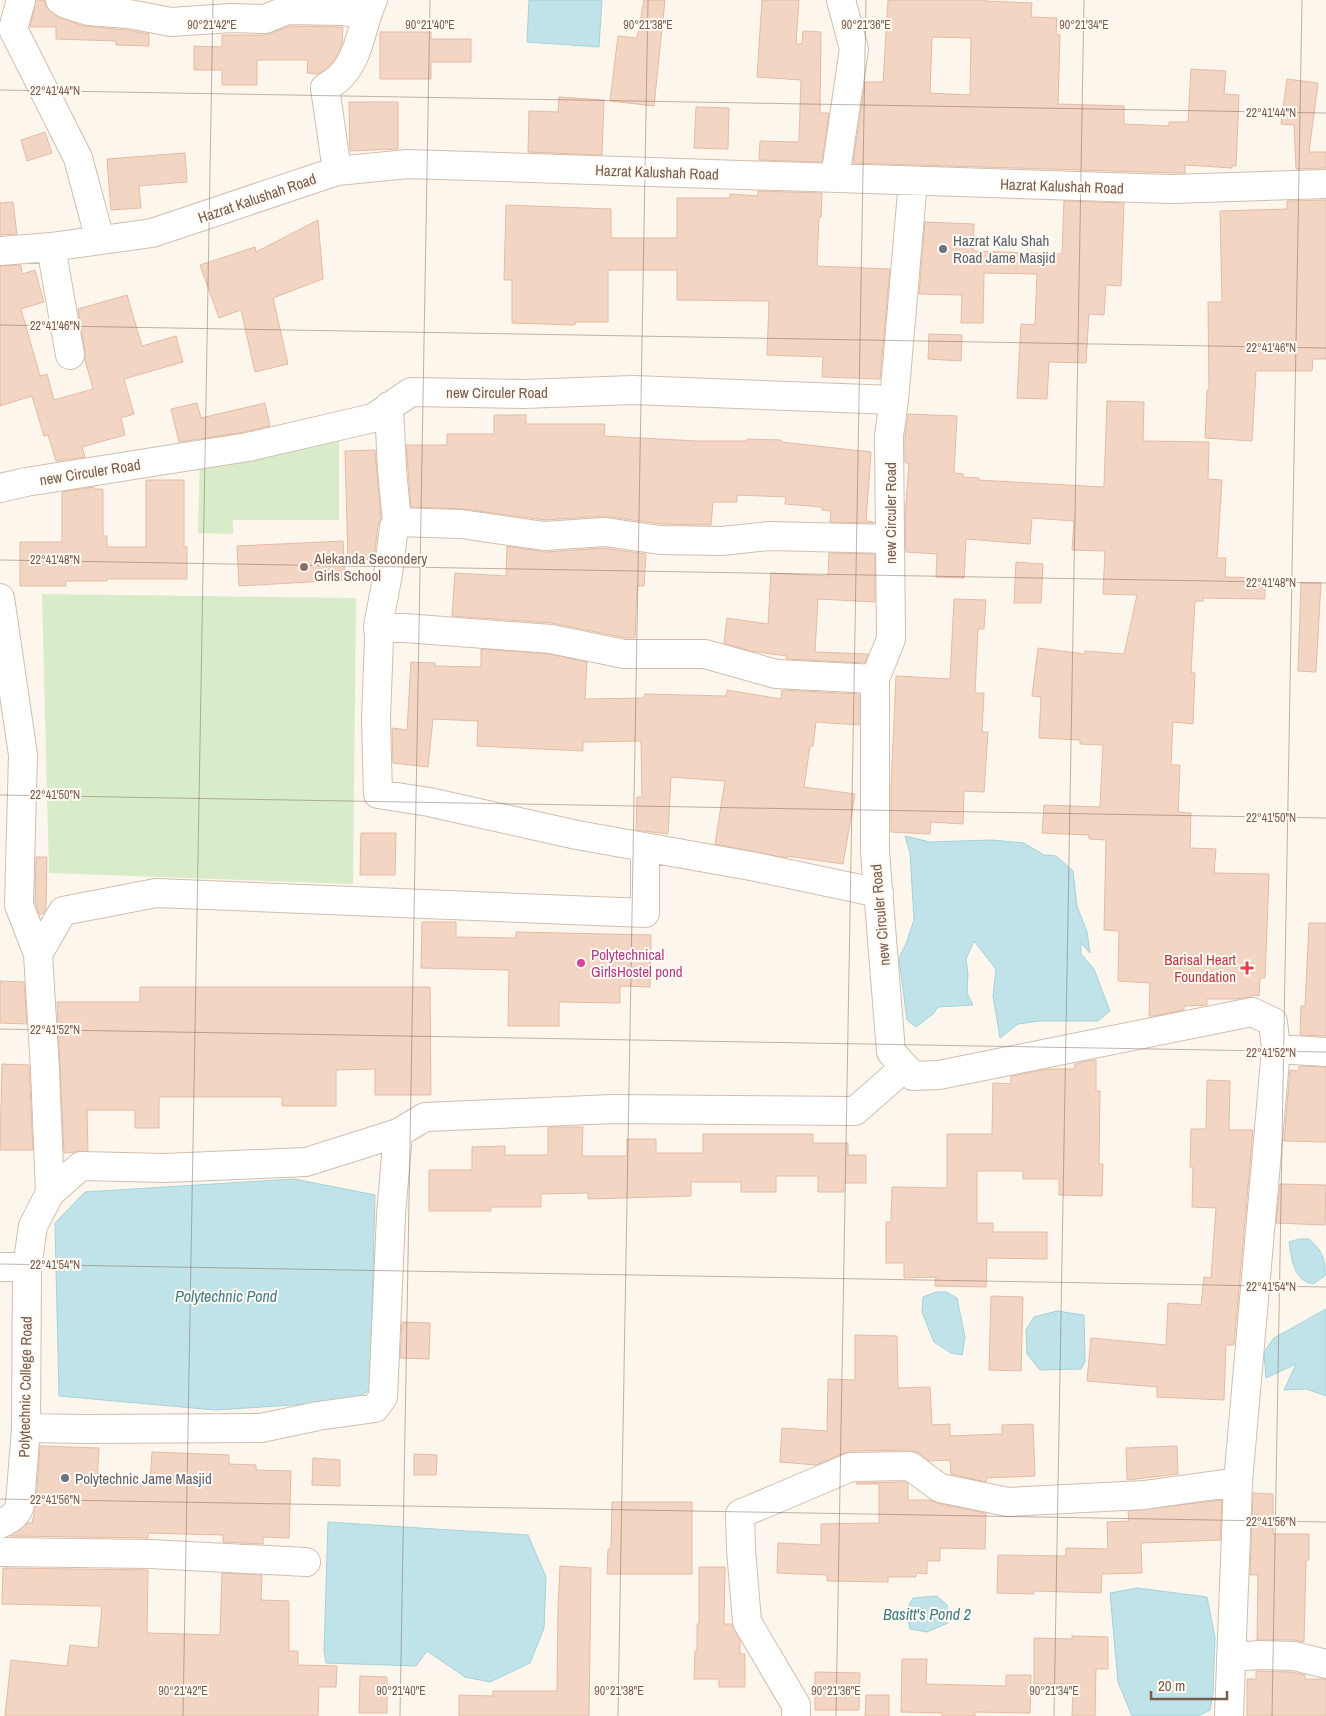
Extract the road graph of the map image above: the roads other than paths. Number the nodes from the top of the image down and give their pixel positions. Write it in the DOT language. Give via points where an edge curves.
graph roads {
  1 [pos="21,0"];
  2 [pos="60,0"];
  3 [pos="841,0"];
  4 [pos="370,8"];
  5 [pos="337,171"];
  6 [pos="835,178"];
  7 [pos="913,181"];
  8 [pos="1326,184"];
  9 [pos="100,240"];
  10 [pos="51,247"];
  11 [pos="0,251"];
  12 [pos="70,355"];
  13 [pos="894,400"];
  14 [pos="389,406"];
  15 [pos="0,488"];
  16 [pos="397,522"];
  17 [pos="890,539"];
  18 [pos="0,598"];
  19 [pos="378,626"];
  20 [pos="875,679"];
  21 [pos="645,847"];
  22 [pos="879,893"];
  23 [pos="38,954"];
  24 [pos="1276,1049"];
  25 [pos="1326,1052"];
  26 [pos="906,1067"];
  27 [pos="398,1133"];
  28 [pos="50,1193"];
  29 [pos="0,1267"];
  30 [pos="27,1267"];
  31 [pos="26,1428"];
  32 [pos="1238,1482"];
  33 [pos="0,1524"];
  34 [pos="0,1552"];
  35 [pos="306,1562"];
  36 [pos="1231,1657"];
  37 [pos="1326,1664"];
  38 [pos="796,1716"];
  39 [pos="1229,1716"];
  1 -- 9 [label="street" via="14,29 78,158"];
  2 -- 4 [label="street" via="90,11 171,22 265,19 287,10"];
  3 -- 6 [label="street" via="854,49"];
  4 -- 5 [label="street" via="357,53 341,76 325,88"];
  5 -- 6 [label="street, Hazrat Kalushah Road" via="408,164"];
  5 -- 9 [label="street, Hazrat Kalushah Road" via="152,233"];
  6 -- 7 [label="street, Hazrat Kalushah Road"];
  7 -- 8 [label="street, Hazrat Kalushah Road" via="1171,189"];
  7 -- 13 [label="street"];
  9 -- 10 [label="street, Hazrat Kalushah Road"];
  10 -- 11 [label="street, Hazrat Kalushah Road"];
  10 -- 12 [label="street"];
  13 -- 14 [label="street, new Circuler Road" via="633,390 524,394 411,392"];
  13 -- 17 [label="street, new Circuler Road" via="889,436"];
  14 -- 15 [label="street, new Circuler Road" via="372,418 248,447"];
  14 -- 16 [label="street"];
  16 -- 17 [label="street" via="460,524 544,536 605,532 660,540 722,541 769,536"];
  16 -- 19 [label="street"];
  17 -- 20 [label="street, new Circuler Road" via="891,639"];
  18 -- 23 [label="street" via="23,755 19,905"];
  19 -- 20 [label="street" via="551,639 624,654 705,654 776,674"];
  19 -- 21 [label="street" via="378,794"];
  20 -- 22 [label="street, new Circuler Road" via="875,852"];
  21 -- 22 [label="street"];
  21 -- 23 [label="street" via="645,913 156,893 63,911"];
  22 -- 26 [label="street, new Circuler Road" via="891,1052"];
  23 -- 28 [label="street"];
  24 -- 25 [label="street"];
  24 -- 26 [label="street, new Circuler Road" via="1273,1022 1252,1012 939,1075 913,1076"];
  24 -- 32 [label="street"];
  26 -- 27 [label="street" via="855,1111 613,1109 426,1117"];
  27 -- 28 [label="street" via="306,1162 164,1168 81,1166"];
  27 -- 31 [label="street" via="383,1397 375,1408 261,1428"];
  28 -- 30 [label="street, Polytechnic College Road" via="33,1226"];
  29 -- 30 [label="street"];
  30 -- 31 [label="street, Polytechnic College Road"];
  31 -- 33 [label="street, Polytechnic College Road" via="19,1511"];
  32 -- 36 [label="street"];
  32 -- 38 [label="street" via="1144,1495 1008,1502 940,1488 910,1466 851,1467 740,1514 747,1622 796,1705"];
  34 -- 35 [label="street" via="150,1554"];
  36 -- 37 [label="street" via="1294,1656"];
  36 -- 39 [label="street"];
}
